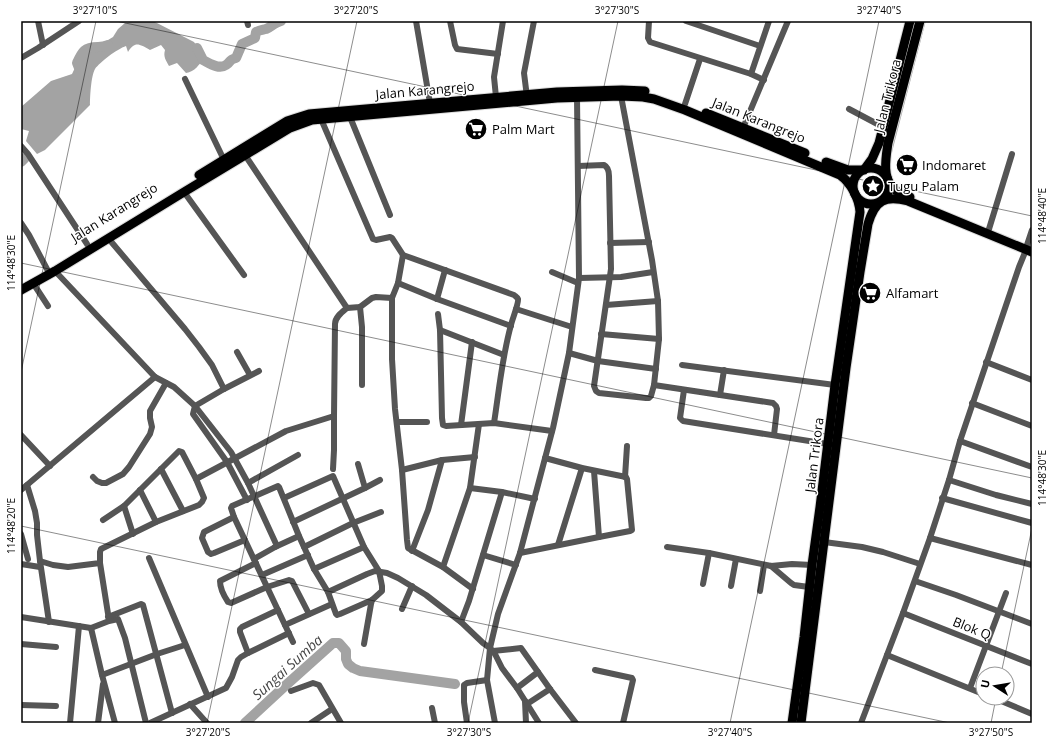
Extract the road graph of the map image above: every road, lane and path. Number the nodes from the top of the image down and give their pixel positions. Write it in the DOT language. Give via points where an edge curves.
graph roads {
  1 [pos="38,21"];
  2 [pos="78,21"];
  3 [pos="416,21"];
  4 [pos="450,21"];
  5 [pos="503,21"];
  6 [pos="534,21"];
  7 [pos="649,21"];
  8 [pos="686,21"];
  9 [pos="769,21"];
  10 [pos="788,21"];
  11 [pos="910,21"];
  12 [pos="920,21"];
  13 [pos="43,45"];
  14 [pos="760,46"];
  15 [pos="498,54"];
  16 [pos="21,58"];
  17 [pos="700,59"];
  18 [pos="751,74"];
  19 [pos="185,79"];
  20 [pos="764,80"];
  21 [pos="621,96"];
  22 [pos="496,97"];
  23 [pos="577,97"];
  24 [pos="527,98"];
  25 [pos="430,103"];
  26 [pos="685,104"];
  27 [pos="849,109"];
  28 [pos="388,110"];
  29 [pos="350,117"];
  30 [pos="321,119"];
  31 [pos="883,127"];
  32 [pos="743,128"];
  33 [pos="21,146"];
  34 [pos="1012,154"];
  35 [pos="245,155"];
  36 [pos="224,160"];
  37 [pos="578,166"];
  38 [pos="864,170"];
  39 [pos="208,173"];
  40 [pos="887,179"];
  41 [pos="184,192"];
  42 [pos="854,192"];
  43 [pos="880,201"];
  44 [pos="390,215"];
  45 [pos="21,223"];
  46 [pos="989,229"];
  47 [pos="1031,234"];
  48 [pos="108,238"];
  49 [pos="649,242"];
  50 [pos="610,243"];
  51 [pos="87,244"];
  52 [pos="1029,248"];
  53 [pos="403,255"];
  54 [pos="51,270"];
  55 [pos="445,270"];
  56 [pos="552,272"];
  57 [pos="653,272"];
  58 [pos="244,275"];
  59 [pos="610,278"];
  60 [pos="579,280"];
  61 [pos="33,283"];
  62 [pos="398,283"];
  63 [pos="21,285"];
  64 [pos="21,290"];
  65 [pos="392,298"];
  66 [pos="437,299"];
  67 [pos="658,301"];
  68 [pos="606,305"];
  69 [pos="48,306"];
  70 [pos="360,307"];
  71 [pos="347,308"];
  72 [pos="516,309"];
  73 [pos="438,314"];
  74 [pos="511,326"];
  75 [pos="572,327"];
  76 [pos="440,330"];
  77 [pos="601,334"];
  78 [pos="659,340"];
  79 [pos="472,342"];
  80 [pos="237,352"];
  81 [pos="569,353"];
  82 [pos="504,355"];
  83 [pos="598,361"];
  84 [pos="986,362"];
  85 [pos="682,365"];
  86 [pos="656,369"];
  87 [pos="724,370"];
  88 [pos="259,371"];
  89 [pos="250,375"];
  90 [pos="154,377"];
  91 [pos="1032,380"];
  92 [pos="166,383"];
  93 [pos="362,385"];
  94 [pos="835,385"];
  95 [pos="654,386"];
  96 [pos="224,389"];
  97 [pos="684,390"];
  98 [pos="720,395"];
  99 [pos="972,403"];
  100 [pos="195,406"];
  101 [pos="334,416"];
  102 [pos="397,422"];
  103 [pos="427,422"];
  104 [pos="494,423"];
  105 [pos="480,424"];
  106 [pos="461,425"];
  107 [pos="1032,426"];
  108 [pos="552,431"];
  109 [pos="21,435"];
  110 [pos="774,435"];
  111 [pos="960,441"];
  112 [pos="828,444"];
  113 [pos="627,446"];
  114 [pos="298,455"];
  115 [pos="475,457"];
  116 [pos="234,458"];
  117 [pos="546,458"];
  118 [pos="442,460"];
  119 [pos="227,462"];
  120 [pos="358,464"];
  121 [pos="50,466"];
  122 [pos="1032,467"];
  123 [pos="582,468"];
  124 [pos="161,469"];
  125 [pos="333,469"];
  126 [pos="402,470"];
  127 [pos="594,471"];
  128 [pos="93,477"];
  129 [pos="625,477"];
  130 [pos="196,479"];
  131 [pos="380,480"];
  132 [pos="949,480"];
  133 [pos="248,483"];
  134 [pos="27,485"];
  135 [pos="365,488"];
  136 [pos="470,488"];
  137 [pos="21,490"];
  138 [pos="140,490"];
  139 [pos="502,492"];
  140 [pos="254,496"];
  141 [pos="284,498"];
  142 [pos="343,498"];
  143 [pos="942,498"];
  144 [pos="535,499"];
  145 [pos="247,500"];
  146 [pos="1032,504"];
  147 [pos="124,506"];
  148 [pos="183,511"];
  149 [pos="381,512"];
  150 [pos="234,517"];
  151 [pos="103,520"];
  152 [pos="156,522"];
  153 [pos="293,522"];
  154 [pos="353,523"];
  155 [pos="1032,523"];
  156 [pos="21,534"];
  157 [pos="133,534"];
  158 [pos="299,536"];
  159 [pos="599,537"];
  160 [pos="930,538"];
  161 [pos="245,540"];
  162 [pos="824,542"];
  163 [pos="558,545"];
  164 [pos="304,547"];
  165 [pos="364,547"];
  166 [pos="667,547"];
  167 [pos="273,548"];
  168 [pos="412,551"];
  169 [pos="520,553"];
  170 [pos="709,553"];
  171 [pos="308,555"];
  172 [pos="483,555"];
  173 [pos="148,558"];
  174 [pos="736,558"];
  175 [pos="28,559"];
  176 [pos="255,561"];
  177 [pos="100,563"];
  178 [pos="21,564"];
  179 [pos="40,564"];
  180 [pos="812,564"];
  181 [pos="920,564"];
  182 [pos="516,565"];
  183 [pos="764,565"];
  184 [pos="1032,565"];
  185 [pos="771,566"];
  186 [pos="443,568"];
  187 [pos="314,569"];
  188 [pos="378,571"];
  189 [pos="262,575"];
  190 [pos="915,582"];
  191 [pos="704,584"];
  192 [pos="267,586"];
  193 [pos="412,586"];
  194 [pos="731,586"];
  195 [pos="809,587"];
  196 [pos="473,589"];
  197 [pos="760,591"];
  198 [pos="328,592"];
  199 [pos="1006,593"];
  200 [pos="808,599"];
  201 [pos="817,599"];
  202 [pos="372,600"];
  203 [pos="332,604"];
  204 [pos="402,609"];
  205 [pos="278,610"];
  206 [pos="1000,611"];
  207 [pos="903,613"];
  208 [pos="309,614"];
  209 [pos="21,617"];
  210 [pos="108,619"];
  211 [pos="810,619"];
  212 [pos="49,622"];
  213 [pos="461,622"];
  214 [pos="1032,624"];
  215 [pos="285,625"];
  216 [pos="80,626"];
  217 [pos="91,628"];
  218 [pos="289,633"];
  219 [pos="293,642"];
  220 [pos="21,644"];
  221 [pos="364,644"];
  222 [pos="185,645"];
  223 [pos="986,646"];
  224 [pos="56,647"];
  225 [pos="492,650"];
  226 [pos="248,653"];
  227 [pos="157,654"];
  228 [pos="887,655"];
  229 [pos="131,664"];
  230 [pos="1032,664"];
  231 [pos="595,670"];
  232 [pos="538,672"];
  233 [pos="103,678"];
  234 [pos="487,680"];
  235 [pos="517,688"];
  236 [pos="970,688"];
  237 [pos="550,689"];
  238 [pos="975,690"];
  239 [pos="290,691"];
  240 [pos="208,696"];
  241 [pos="526,702"];
  242 [pos="190,704"];
  243 [pos="21,705"];
  244 [pos="56,706"];
  245 [pos="1013,706"];
  246 [pos="432,708"];
  247 [pos="332,709"];
  248 [pos="172,713"];
  249 [pos="1032,714"];
  250 [pos="70,723"];
  251 [pos="98,723"];
  252 [pos="115,723"];
  253 [pos="146,723"];
  254 [pos="150,723"];
  255 [pos="207,723"];
  256 [pos="311,723"];
  257 [pos="341,723"];
  258 [pos="435,723"];
  259 [pos="467,723"];
  260 [pos="495,723"];
  261 [pos="526,723"];
  262 [pos="539,723"];
  263 [pos="576,723"];
  264 [pos="623,723"];
  265 [pos="792,723"];
  266 [pos="801,723"];
  267 [pos="861,723"];
  1 -- 13 [label="street"];
  2 -- 13 [label="street"];
  3 -- 25 [label="street"];
  4 -- 15 [label="street" via="457,49"];
  5 -- 15 [label="street"];
  6 -- 24 [label="street" via="524,73"];
  7 -- 17 [label="street" via="650,42"];
  8 -- 14 [label="street"];
  9 -- 14 [label="street"];
  10 -- 20 [label="street"];
  11 -- 31 [label="main road, Jalan Trikora"];
  12 -- 40 [label="main road, Jalan Trikora" via="888,143 885,161"];
  13 -- 16 [label="street"];
  14 -- 18 [label="street"];
  15 -- 22 [label="street" via="494,77"];
  17 -- 18 [label="street"];
  17 -- 26 [label="street"];
  18 -- 20 [label="street"];
  19 -- 36 [label="street"];
  20 -- 32 [label="street"];
  21 -- 23 [label="main road, Jalan Karangrejo"];
  21 -- 42 [label="main road, Jalan Karangrejo" via="654,99 685,110 834,172 848,182"];
  21 -- 49 [label="street"];
  22 -- 24 [label="main road, Jalan Karangrejo"];
  22 -- 25 [label="main road, Jalan Karangrejo"];
  23 -- 24 [label="main road, Jalan Karangrejo"];
  23 -- 37 [label="street"];
  24 -- 26 [label="main road, Jalan Karangrejo" via="557,92 622,90 650,92"];
  24 -- 28 [label="main road, Jalan Karangrejo"];
  25 -- 28 [label="main road, Jalan Karangrejo"];
  26 -- 32 [label="main road, Jalan Karangrejo"];
  27 -- 31 [label="street"];
  28 -- 29 [label="main road, Jalan Karangrejo"];
  28 -- 36 [label="main road, Jalan Karangrejo" via="309,114 294,118"];
  29 -- 30 [label="main road, Jalan Karangrejo"];
  29 -- 44 [label="street"];
  30 -- 35 [label="main road, Jalan Karangrejo" via="290,128"];
  30 -- 53 [label="street" via="371,236 376,240 392,238"];
  31 -- 38 [label="main road, Jalan Trikora" via="876,151"];
  32 -- 38 [label="main road, Jalan Karangrejo" via="848,170"];
  33 -- 51 [label="street"];
  34 -- 46 [label="street"];
  35 -- 39 [label="main road, Jalan Karangrejo"];
  35 -- 71 [label="street"];
  36 -- 39 [label="main road, Jalan Karangrejo"];
  37 -- 50 [label="street" via="604,165 609,169"];
  37 -- 60 [label="street"];
  38 -- 40 [label="main road, Jalan Karangrejo" via="880,171"];
  38 -- 42 [label="main road, Jalan Trikora" via="854,182"];
  39 -- 41 [label="main road, Jalan Karangrejo"];
  39 -- 51 [label="main road, Jalan Karangrejo"];
  40 -- 43 [label="main road, Jalan Trikora" via="887,194"];
  40 -- 46 [label="main road, Jalan Karangrejo" via="900,193"];
  41 -- 48 [label="main road, Jalan Karangrejo"];
  41 -- 58 [label="street"];
  42 -- 43 [label="main road" via="856,197 865,203 875,204"];
  42 -- 94 [label="main road, Jalan Trikora" via="860,206 859,219"];
  43 -- 52 [label="main road" via="892,198 908,202"];
  43 -- 162 [label="main road, Jalan Trikora" via="872,210 863,250"];
  45 -- 54 [label="street"];
  46 -- 52 [label="main road, Jalan Karangrejo"];
  47 -- 52 [label="street"];
  48 -- 54 [label="main road, Jalan Karangrejo"];
  48 -- 96 [label="street" via="199,347"];
  49 -- 50 [label="street"];
  49 -- 57 [label="street"];
  50 -- 59 [label="street"];
  51 -- 54 [label="main road, Jalan Karangrejo"];
  52 -- 84 [label="street"];
  53 -- 55 [label="street"];
  53 -- 62 [label="street"];
  54 -- 61 [label="main road, Jalan Karangrejo"];
  54 -- 63 [label="main road, Jalan Karangrejo"];
  54 -- 90 [label="street"];
  55 -- 66 [label="street"];
  55 -- 72 [label="street" via="514,295 518,299"];
  56 -- 60 [label="street"];
  57 -- 59 [label="street"];
  57 -- 67 [label="street"];
  59 -- 60 [label="street"];
  59 -- 68 [label="street"];
  60 -- 75 [label="street"];
  61 -- 64 [label="main road, Jalan Karangrejo"];
  61 -- 69 [label="street"];
  62 -- 65 [label="street"];
  62 -- 66 [label="street"];
  65 -- 70 [label="street" via="372,298"];
  65 -- 102 [label="street" via="392,359"];
  66 -- 74 [label="street"];
  67 -- 68 [label="street"];
  67 -- 78 [label="street"];
  68 -- 77 [label="street"];
  70 -- 71 [label="street"];
  70 -- 93 [label="street"];
  71 -- 101 [label="street" via="334,324"];
  72 -- 74 [label="street"];
  72 -- 75 [label="street"];
  73 -- 76 [label="street"];
  74 -- 82 [label="street"];
  75 -- 81 [label="street"];
  76 -- 79 [label="street"];
  76 -- 106 [label="street" via="442,422 446,426"];
  77 -- 78 [label="street"];
  77 -- 83 [label="street"];
  78 -- 86 [label="street"];
  79 -- 82 [label="street"];
  79 -- 106 [label="street"];
  80 -- 89 [label="street"];
  81 -- 83 [label="street"];
  81 -- 108 [label="street"];
  82 -- 104 [label="street"];
  83 -- 86 [label="street"];
  83 -- 95 [label="street" via="594,386 599,393 649,398"];
  84 -- 91 [label="street"];
  84 -- 99 [label="street"];
  85 -- 87 [label="street"];
  86 -- 95 [label="street"];
  87 -- 94 [label="street"];
  87 -- 98 [label="street"];
  88 -- 89 [label="street"];
  89 -- 96 [label="street"];
  90 -- 92 [label="street"];
  90 -- 121 [label="street"];
  92 -- 100 [label="street"];
  92 -- 128 [label="street" via="150,411 150,434 129,467 123,474 106,483 97,482"];
  94 -- 112 [label="main road, Jalan Trikora"];
  95 -- 97 [label="street"];
  96 -- 100 [label="street"];
  97 -- 98 [label="street"];
  97 -- 110 [label="street" via="680,418 683,421"];
  98 -- 110 [label="street" via="774,404 777,409"];
  99 -- 107 [label="street"];
  99 -- 111 [label="street"];
  100 -- 116 [label="street"];
  100 -- 119 [label="street" via="193,416"];
  101 -- 116 [label="street" via="286,431"];
  101 -- 125 [label="street"];
  102 -- 103 [label="street"];
  102 -- 126 [label="street"];
  104 -- 105 [label="street"];
  104 -- 108 [label="street"];
  105 -- 106 [label="street"];
  105 -- 115 [label="street"];
  108 -- 117 [label="street"];
  109 -- 121 [label="street"];
  110 -- 112 [label="street"];
  111 -- 122 [label="street"];
  111 -- 132 [label="street"];
  112 -- 180 [label="main road, Jalan Trikora"];
  113 -- 129 [label="street"];
  114 -- 133 [label="street"];
  115 -- 118 [label="street"];
  115 -- 136 [label="street"];
  116 -- 119 [label="street"];
  116 -- 133 [label="street"];
  117 -- 123 [label="street"];
  117 -- 144 [label="street"];
  118 -- 126 [label="street"];
  118 -- 168 [label="street" via="428,510"];
  119 -- 130 [label="street"];
  119 -- 145 [label="street"];
  120 -- 135 [label="street"];
  121 -- 134 [label="street"];
  123 -- 127 [label="street"];
  123 -- 163 [label="street"];
  124 -- 130 [label="street" via="180,451"];
  124 -- 138 [label="street"];
  124 -- 148 [label="street"];
  126 -- 168 [label="street" via="407,540 408,548"];
  127 -- 129 [label="street"];
  127 -- 159 [label="street"];
  129 -- 159 [label="street" via="632,530"];
  130 -- 148 [label="street" via="204,498"];
  131 -- 135 [label="street"];
  132 -- 143 [label="street"];
  132 -- 146 [label="street"];
  133 -- 140 [label="street"];
  134 -- 137 [label="street"];
  134 -- 179 [label="street" via="36,517"];
  135 -- 142 [label="street"];
  136 -- 139 [label="street"];
  136 -- 186 [label="street"];
  138 -- 147 [label="street"];
  138 -- 152 [label="street"];
  139 -- 144 [label="street"];
  139 -- 172 [label="street"];
  140 -- 141 [label="street" via="278,486"];
  140 -- 145 [label="street"];
  140 -- 167 [label="street" via="277,546"];
  141 -- 142 [label="street" via="333,476"];
  141 -- 153 [label="street"];
  142 -- 153 [label="street"];
  142 -- 154 [label="street"];
  143 -- 155 [label="street"];
  143 -- 160 [label="street"];
  144 -- 169 [label="street"];
  145 -- 150 [label="street" via="232,506"];
  147 -- 151 [label="street"];
  147 -- 157 [label="street"];
  148 -- 152 [label="street"];
  149 -- 154 [label="street"];
  150 -- 161 [label="street"];
  150 -- 161 [label="street" via="204,532 202,538 208,552 211,554"];
  152 -- 157 [label="street"];
  153 -- 158 [label="street"];
  154 -- 164 [label="street"];
  154 -- 165 [label="street"];
  156 -- 175 [label="street"];
  157 -- 177 [label="street" via="101,550"];
  158 -- 164 [label="street"];
  158 -- 167 [label="street"];
  159 -- 163 [label="street"];
  160 -- 181 [label="street"];
  160 -- 184 [label="street"];
  161 -- 176 [label="street"];
  162 -- 181 [label="street" via="862,547"];
  162 -- 201 [label="main road, Jalan Trikora"];
  163 -- 169 [label="street"];
  164 -- 171 [label="street"];
  165 -- 187 [label="street"];
  165 -- 188 [label="street"];
  166 -- 170 [label="street"];
  167 -- 176 [label="street"];
  168 -- 186 [label="street"];
  169 -- 182 [label="street"];
  170 -- 174 [label="street"];
  170 -- 191 [label="street"];
  171 -- 187 [label="street"];
  171 -- 189 [label="street"];
  172 -- 182 [label="street"];
  172 -- 196 [label="street"];
  173 -- 222 [label="street"];
  174 -- 183 [label="street"];
  174 -- 194 [label="street"];
  176 -- 189 [label="street"];
  176 -- 192 [label="street" via="220,581 225,596 231,604"];
  177 -- 179 [label="street" via="68,567"];
  177 -- 210 [label="street"];
  178 -- 179 [label="street"];
  179 -- 212 [label="street"];
  180 -- 185 [label="street"];
  180 -- 195 [label="main road, Jalan Trikora"];
  181 -- 190 [label="street"];
  182 -- 225 [label="street" via="498,614"];
  183 -- 185 [label="street"];
  183 -- 197 [label="street"];
  185 -- 195 [label="street" via="791,583"];
  186 -- 196 [label="street"];
  187 -- 198 [label="street"];
  188 -- 193 [label="street"];
  188 -- 198 [label="street"];
  188 -- 202 [label="street" via="383,589"];
  189 -- 192 [label="street"];
  190 -- 206 [label="street"];
  190 -- 207 [label="street"];
  192 -- 205 [label="street"];
  192 -- 208 [label="street" via="292,581"];
  193 -- 204 [label="street"];
  193 -- 213 [label="street"];
  195 -- 200 [label="main road, Jalan Trikora"];
  196 -- 213 [label="street"];
  198 -- 203 [label="street"];
  199 -- 206 [label="street"];
  200 -- 201 [label="main road"];
  200 -- 211 [label="main road, Jalan Trikora"];
  201 -- 211 [label="main road, Jalan Trikora"];
  202 -- 203 [label="street" via="338,615"];
  202 -- 221 [label="street"];
  203 -- 208 [label="street"];
  205 -- 215 [label="street"];
  205 -- 226 [label="street" via="240,629"];
  206 -- 214 [label="street"];
  206 -- 223 [label="street"];
  207 -- 223 [label="street, Blok Q"];
  207 -- 228 [label="street"];
  208 -- 215 [label="street"];
  209 -- 212 [label="street"];
  210 -- 217 [label="street"];
  210 -- 227 [label="street" via="142,604"];
  210 -- 229 [label="street" via="120,621"];
  211 -- 265 [label="main road, Jalan Trikora"];
  211 -- 266 [label="main road, Jalan Trikora"];
  212 -- 216 [label="street"];
  213 -- 225 [label="street"];
  215 -- 218 [label="street"];
  216 -- 217 [label="street"];
  216 -- 250 [label="street"];
  217 -- 233 [label="street"];
  218 -- 219 [label="street"];
  218 -- 226 [label="street"];
  220 -- 224 [label="street"];
  222 -- 227 [label="street"];
  222 -- 240 [label="street"];
  223 -- 230 [label="street, Blok Q"];
  223 -- 236 [label="street"];
  225 -- 232 [label="street" via="521,648"];
  225 -- 234 [label="street"];
  225 -- 235 [label="street"];
  226 -- 240 [label="street" via="238,660 226,688"];
  227 -- 229 [label="street"];
  227 -- 248 [label="street"];
  228 -- 236 [label="street"];
  228 -- 267 [label="street"];
  229 -- 233 [label="street"];
  229 -- 253 [label="street"];
  231 -- 264 [label="street" via="632,678"];
  232 -- 235 [label="street"];
  232 -- 237 [label="street"];
  233 -- 251 [label="street"];
  233 -- 252 [label="street"];
  234 -- 259 [label="street" via="464,683"];
  234 -- 260 [label="street"];
  235 -- 241 [label="street"];
  236 -- 238 [label="street"];
  237 -- 241 [label="street"];
  237 -- 263 [label="street"];
  239 -- 247 [label="street" via="316,684"];
  240 -- 242 [label="street"];
  241 -- 261 [label="street"];
  241 -- 262 [label="street"];
  242 -- 248 [label="street"];
  242 -- 255 [label="street"];
  243 -- 244 [label="street"];
  245 -- 249 [label="street"];
  246 -- 258 [label="street"];
  247 -- 256 [label="street"];
  247 -- 257 [label="street"];
  248 -- 254 [label="street"];
}
